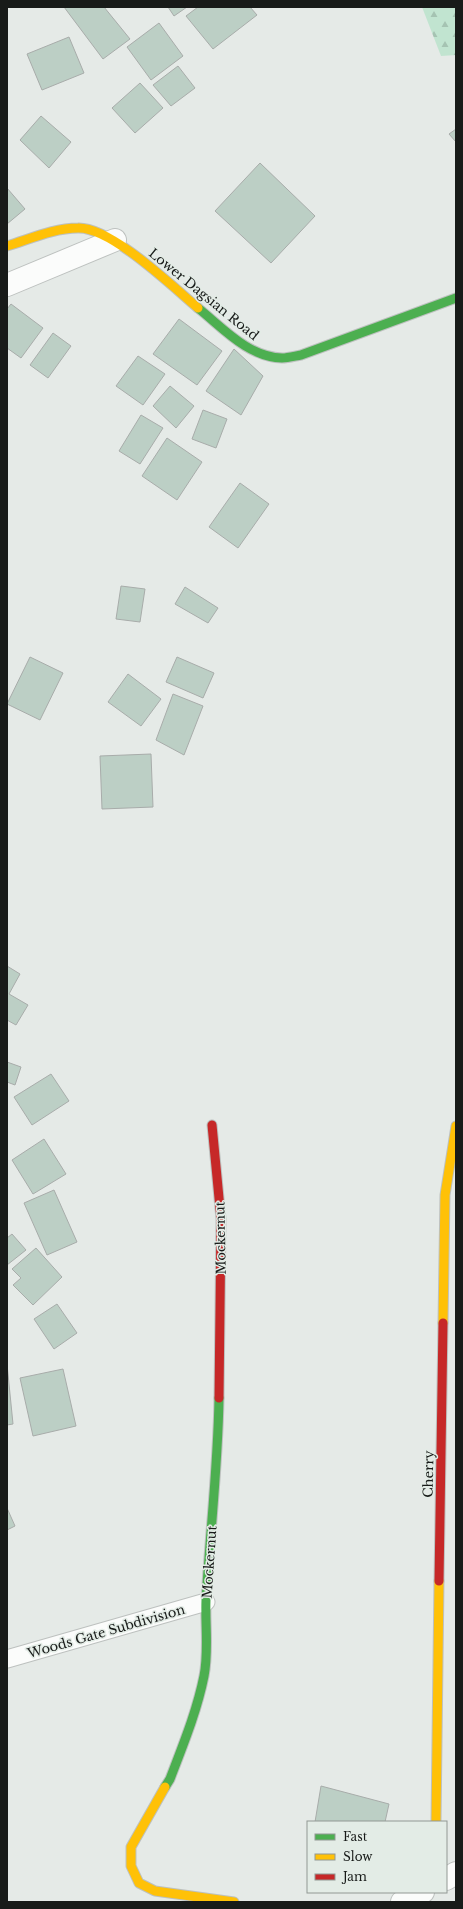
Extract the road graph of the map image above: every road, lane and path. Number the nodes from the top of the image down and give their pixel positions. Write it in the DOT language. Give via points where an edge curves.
graph roads {
  1 [pos="115,240"];
  2 [pos="7,246"];
  3 [pos="7,285"];
  4 [pos="456,298"];
  5 [pos="212,1125"];
  6 [pos="456,1126"];
  7 [pos="206,1602"];
  8 [pos="7,1659"];
  9 [pos="436,1821"];
  10 [pos="456,1873"];
  11 [pos="447,1878"];
  12 [pos="421,1893"];
  13 [pos="234,1902"];
  14 [pos="402,1902"];
  1 -- 2 [label="street, Lower Dagsian Road" via="95,230 71,228"];
  1 -- 3 [label="street"];
  1 -- 4 [label="street, Lower Dagsian Road" via="246,347 263,355 283,358 301,355"];
  5 -- 7 [label="street, Mockernut" via="221,1219 218,1439"];
  6 -- 9 [label="street, Cherry" via="445,1195"];
  7 -- 8 [label="lane, Woods Gate Subdivision"];
  7 -- 13 [label="street, Mockernut" via="208,1646 194,1714 170,1778 131,1847 131,1866 139,1883 155,1891"];
  10 -- 11 [label="street"];
  12 -- 14 [label="street"];
}
